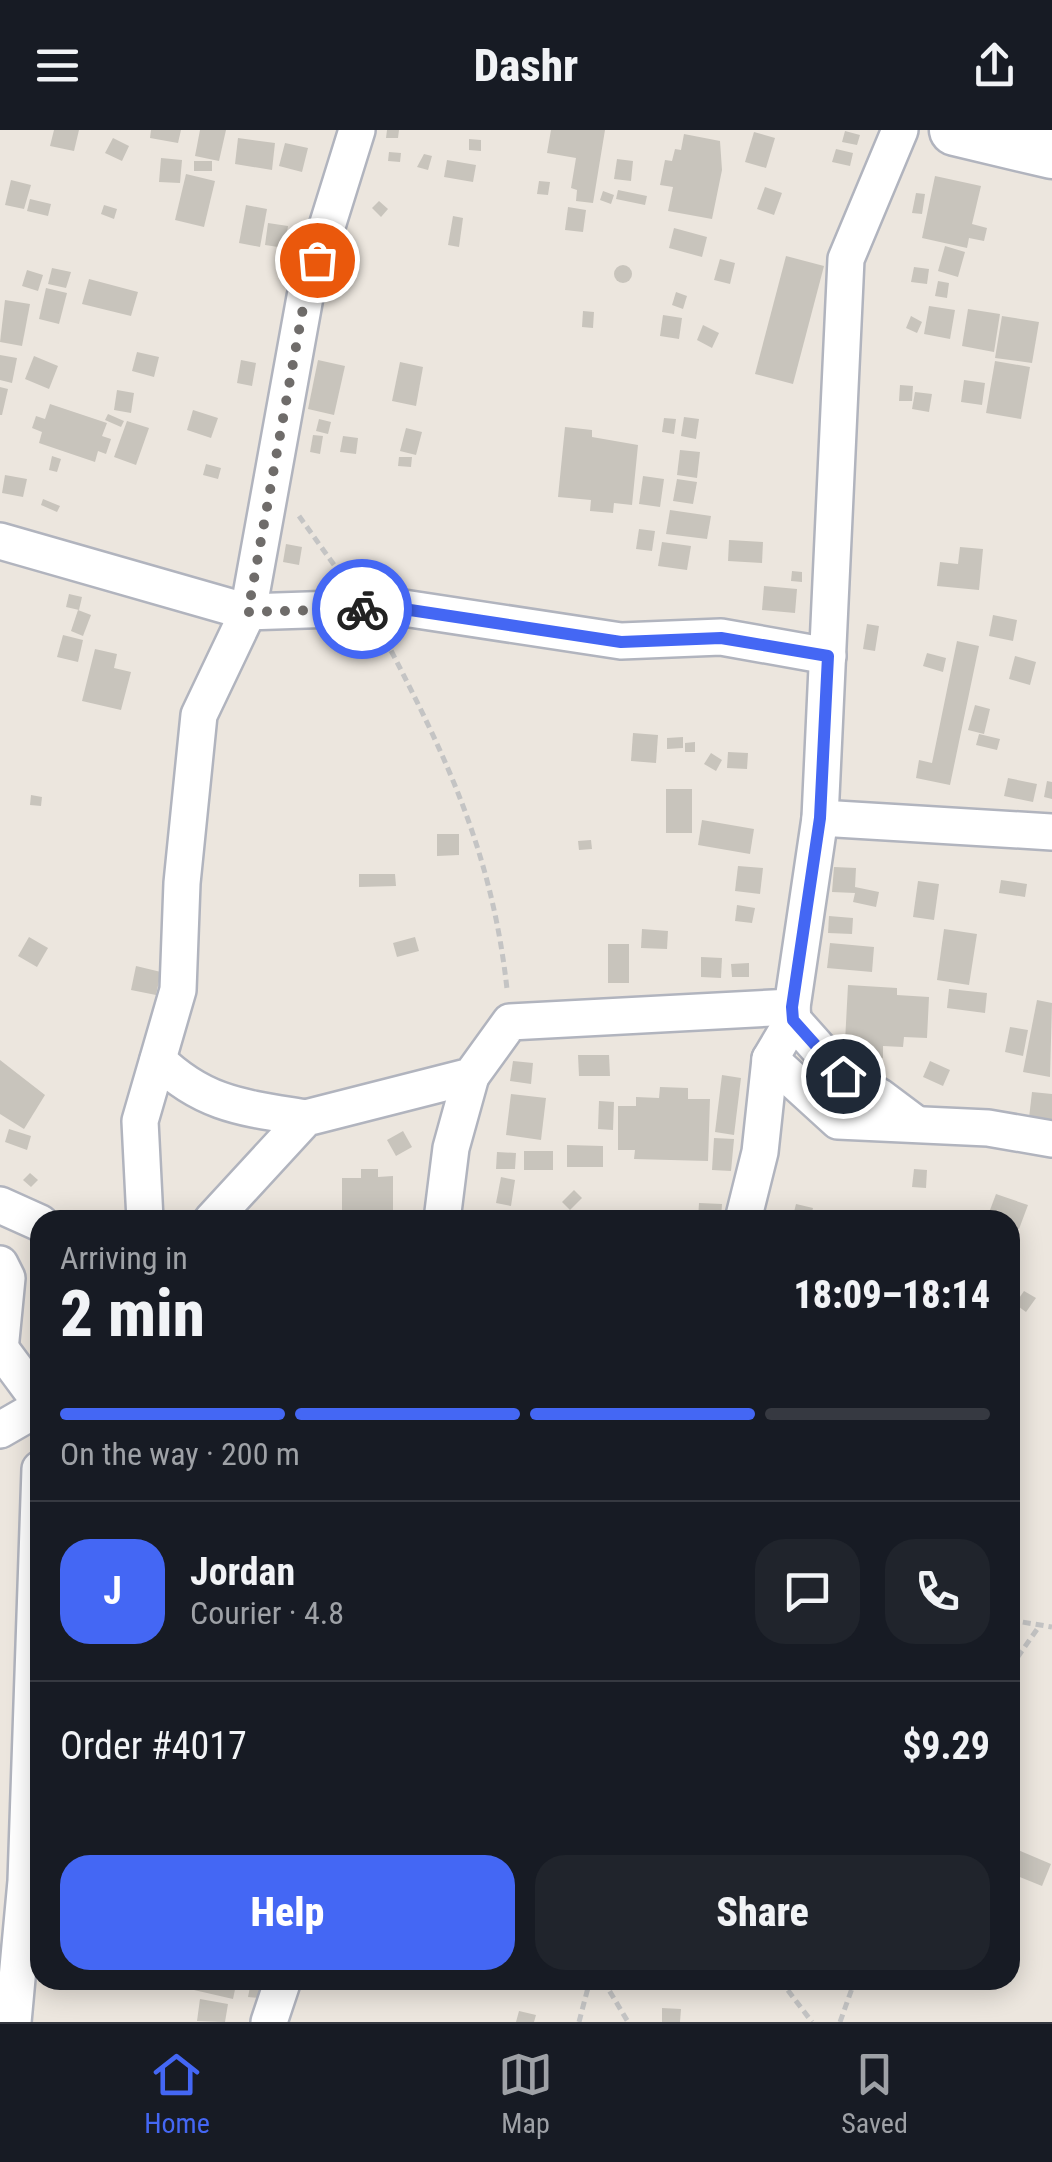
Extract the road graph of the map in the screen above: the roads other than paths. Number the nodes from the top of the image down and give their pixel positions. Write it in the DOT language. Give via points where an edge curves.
graph roads {
  1 [pos="357,130"];
  2 [pos="900,130"];
  3 [pos="955,130"];
  4 [pos="1052,153"];
  5 [pos="0,541"];
  6 [pos="248,612"];
  7 [pos="828,656"];
  8 [pos="820,818"];
  9 [pos="1052,832"];
  10 [pos="792,1014"];
  11 [pos="158,1060"];
  12 [pos="770,1060"];
  13 [pos="471,1076"];
  14 [pos="306,1118"];
  15 [pos="916,1124"];
  16 [pos="1052,1139"];
  17 [pos="0,1205"];
  18 [pos="144,1210"];
  19 [pos="221,1210"];
  20 [pos="443,1210"];
  21 [pos="746,1210"];
  22 [pos="30,1218"];
  23 [pos="0,1264"];
  24 [pos="1,1349"];
  25 [pos="30,1390"];
  26 [pos="30,1410"];
  27 [pos="0,1430"];
  28 [pos="30,1763"];
  29 [pos="280,1990"];
  30 [pos="14,2022"];
  31 [pos="269,2022"];
  1 -- 6 [label="street" via="305,297"];
  2 -- 7 [label="street" via="846,259"];
  3 -- 4 [label="street"];
  5 -- 6 [label="street"];
  6 -- 7 [label="street" via="397,608 621,642 721,638"];
  6 -- 11 [label="street" via="200,714 178,990"];
  7 -- 8 [label="street"];
  8 -- 9 [label="street"];
  8 -- 10 [label="street"];
  10 -- 12 [label="street"];
  10 -- 13 [label="street" via="510,1022"];
  10 -- 15 [label="street" via="843,1076"];
  11 -- 14 [label="street" via="184,1086 230,1106"];
  11 -- 18 [label="street" via="140,1121"];
  12 -- 15 [label="street" via="838,1121"];
  12 -- 21 [label="street"];
  13 -- 14 [label="street"];
  13 -- 20 [label="street"];
  14 -- 19 [label="street"];
  15 -- 16 [label="street"];
  17 -- 22 [label="street"];
  23 -- 24 [label="street" via="6,1278"];
  24 -- 25 [label="street"];
  26 -- 27 [label="street"];
  28 -- 30 [label="street"];
  29 -- 31 [label="street"];
}
